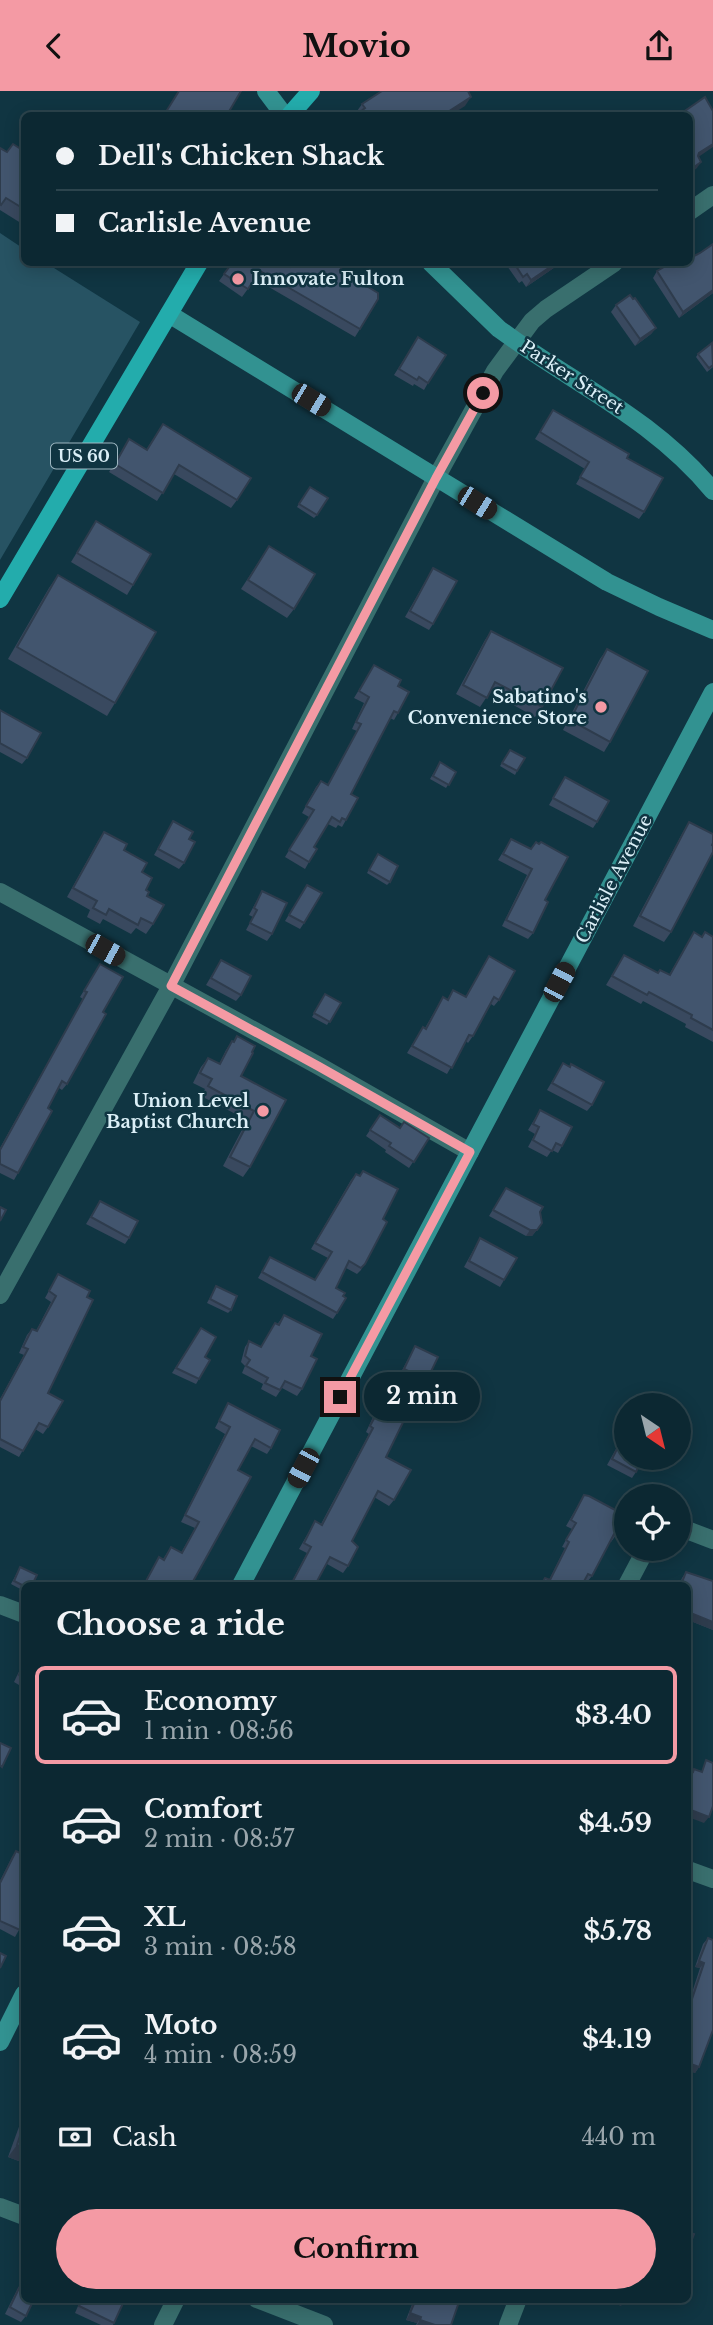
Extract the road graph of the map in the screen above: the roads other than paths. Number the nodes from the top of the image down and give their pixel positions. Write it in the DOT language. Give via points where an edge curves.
graph roads {
  1 [pos="266,91"];
  2 [pos="311,91"];
  3 [pos="282,112"];
  4 [pos="293,112"];
  5 [pos="713,195"];
  6 [pos="693,209"];
  7 [pos="197,266"];
  8 [pos="434,266"];
  9 [pos="610,266"];
  10 [pos="169,314"];
  11 [pos="516,341"];
  12 [pos="436,478"];
  13 [pos="713,491"];
  14 [pos="3,589"];
  15 [pos="713,630"];
  16 [pos="713,692"];
  17 [pos="0,893"];
  18 [pos="171,986"];
  19 [pos="470,1152"];
  20 [pos="0,1295"];
  21 [pos="691,1532"];
  22 [pos="713,1540"];
  23 [pos="639,1561"];
  24 [pos="242,1582"];
  25 [pos="628,1582"];
  26 [pos="0,1605"];
  27 [pos="21,1613"];
  28 [pos="691,1871"];
  29 [pos="713,1879"];
  30 [pos="21,2000"];
  31 [pos="0,2042"];
  32 [pos="0,2207"];
  33 [pos="21,2215"];
  34 [pos="174,2303"];
  35 [pos="267,2303"];
  36 [pos="516,2303"];
  37 [pos="163,2325"];
  38 [pos="324,2325"];
  39 [pos="508,2325"];
  1 -- 3 [label="street"];
  2 -- 4 [label="main road"];
  5 -- 6 [label="street"];
  7 -- 10 [label="main road"];
  8 -- 11 [label="street, Parker Street"];
  9 -- 11 [label="street" via="546,309"];
  10 -- 12 [label="street"];
  10 -- 14 [label="main road, US 60"];
  11 -- 12 [label="street"];
  11 -- 13 [label="street, Parker Street" via="645,425"];
  12 -- 15 [label="street" via="617,587"];
  12 -- 18 [label="street"];
  16 -- 19 [label="street, Carlisle Avenue"];
  17 -- 18 [label="street"];
  18 -- 19 [label="street"];
  18 -- 20 [label="street"];
  19 -- 24 [label="street, Carlisle Avenue"];
  21 -- 22 [label="street"];
  23 -- 25 [label="street"];
  26 -- 27 [label="street"];
  28 -- 29 [label="street"];
  30 -- 31 [label="street"];
  32 -- 33 [label="street"];
  34 -- 37 [label="street"];
  35 -- 38 [label="street"];
  36 -- 39 [label="street"];
}
